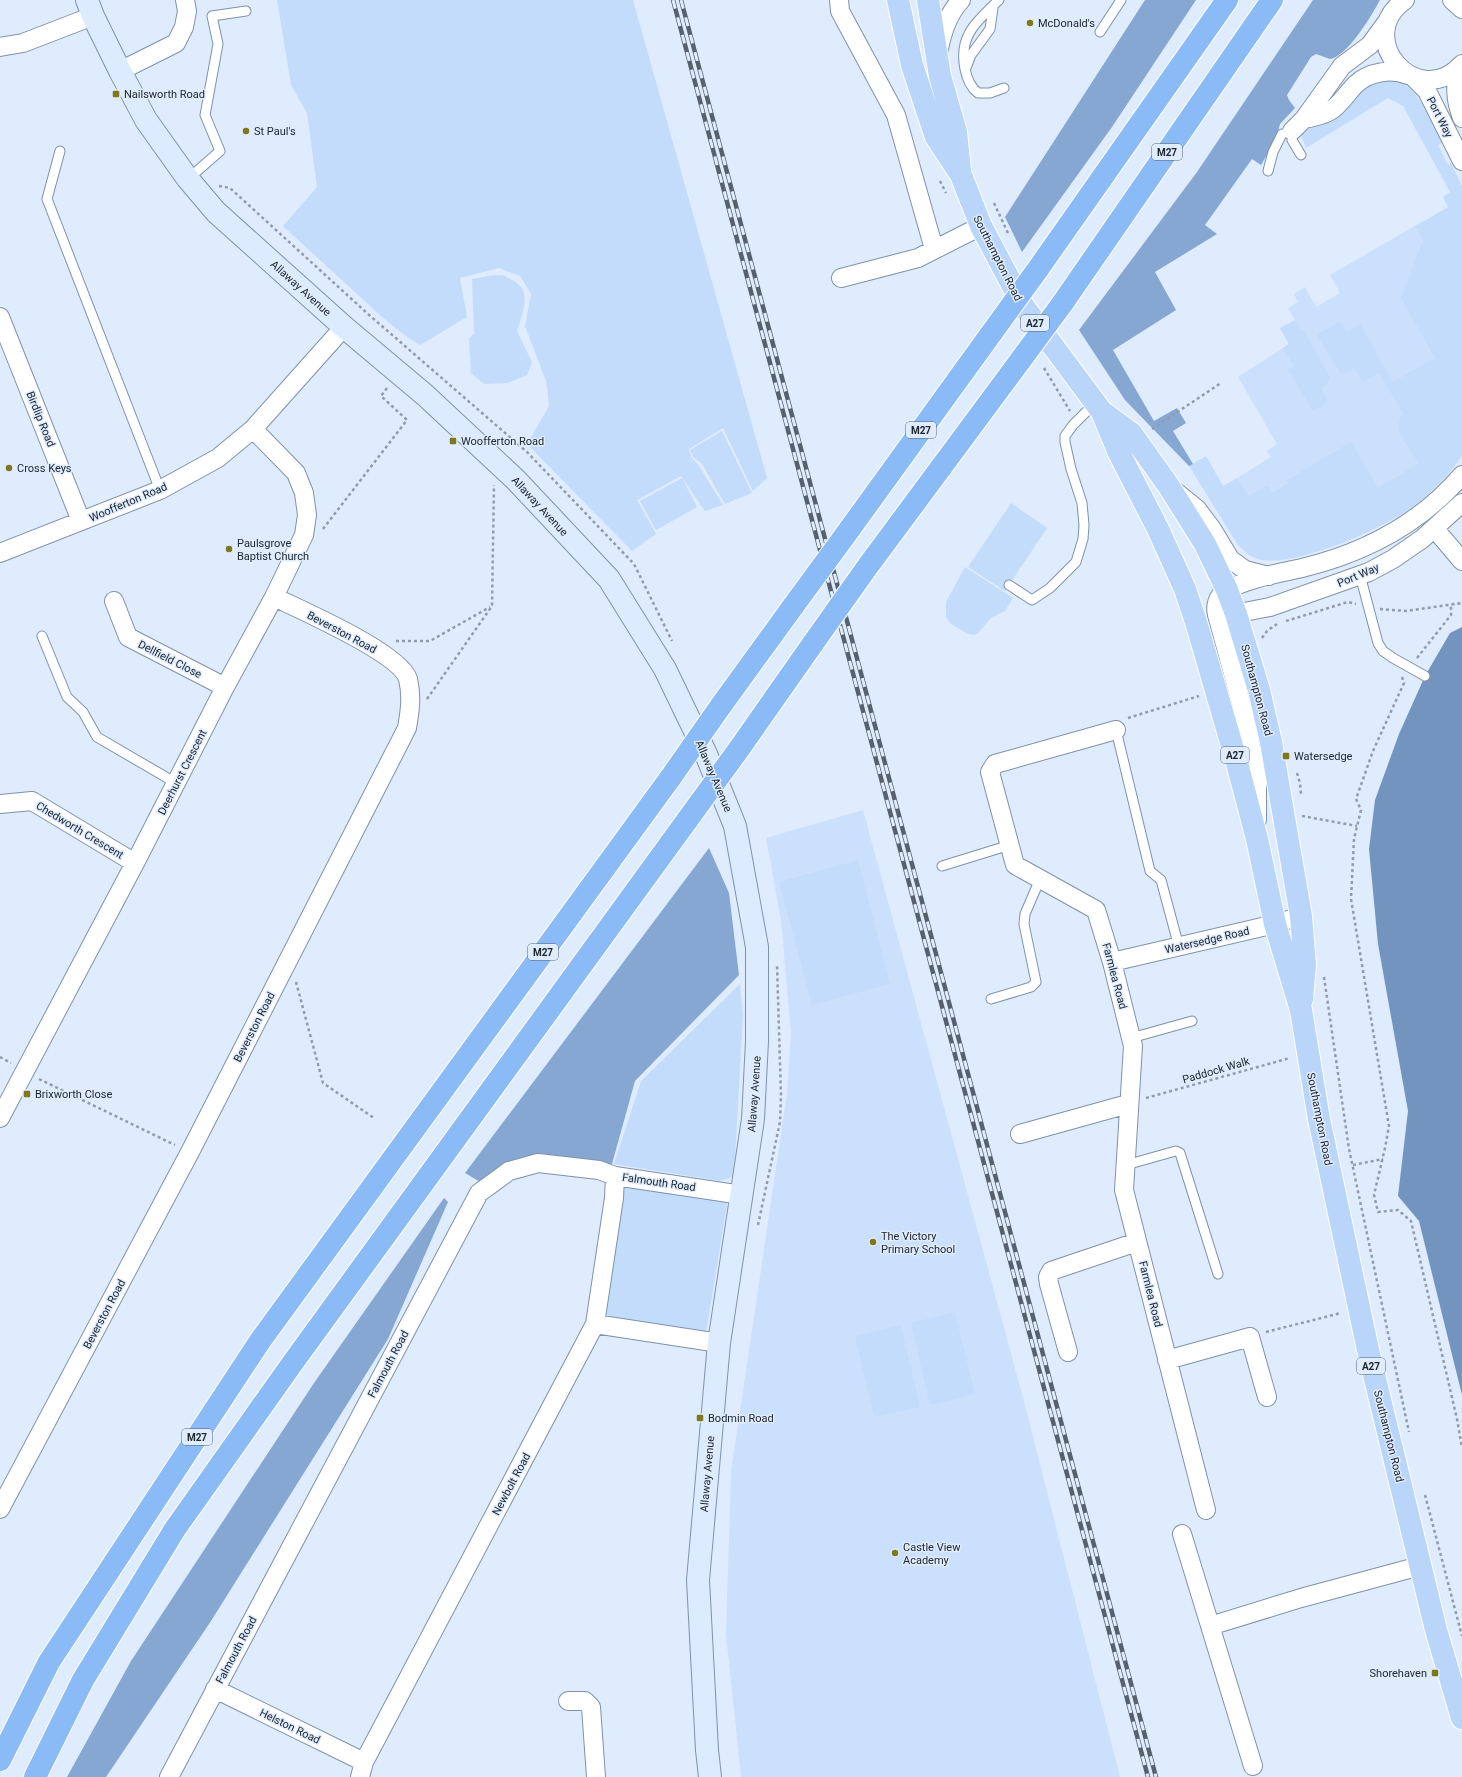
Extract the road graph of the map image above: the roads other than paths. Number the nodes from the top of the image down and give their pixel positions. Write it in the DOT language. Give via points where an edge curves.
graph roads {
  1 [pos="184,0"];
  2 [pos="839,0"];
  3 [pos="898,0"];
  4 [pos="910,0"];
  5 [pos="928,0"];
  6 [pos="961,0"];
  7 [pos="999,0"];
  8 [pos="1227,0"];
  9 [pos="1272,0"];
  10 [pos="1122,1"];
  11 [pos="1397,7"];
  12 [pos="90,8"];
  13 [pos="992,8"];
  14 [pos="246,11"];
  15 [pos="1100,32"];
  16 [pos="0,47"];
  17 [pos="937,57"];
  18 [pos="1462,64"];
  19 [pos="965,70"];
  20 [pos="120,71"];
  21 [pos="1410,76"];
  22 [pos="1004,88"];
  23 [pos="1462,118"];
  24 [pos="931,122"];
  25 [pos="1292,133"];
  26 [pos="60,152"];
  27 [pos="1301,155"];
  28 [pos="1462,160"];
  29 [pos="961,175"];
  30 [pos="188,179"];
  31 [pos="981,226"];
  32 [pos="934,249"];
  33 [pos="841,278"];
  34 [pos="0,316"];
  35 [pos="344,327"];
  36 [pos="1098,408"];
  37 [pos="253,429"];
  38 [pos="1462,475"];
  39 [pos="1168,485"];
  40 [pos="160,490"];
  41 [pos="1462,502"];
  42 [pos="81,521"];
  43 [pos="1434,528"];
  44 [pos="0,553"];
  45 [pos="1462,561"];
  46 [pos="1269,576"];
  47 [pos="1360,576"];
  48 [pos="1009,585"];
  49 [pos="1184,589"];
  50 [pos="1227,590"];
  51 [pos="274,597"];
  52 [pos="114,601"];
  53 [pos="1226,615"];
  54 [pos="42,636"];
  55 [pos="1425,676"];
  56 [pos="225,687"];
  57 [pos="1116,730"];
  58 [pos="176,783"];
  59 [pos="0,804"];
  60 [pos="1257,839"];
  61 [pos="1010,845"];
  62 [pos="135,863"];
  63 [pos="942,866"];
  64 [pos="1040,879"];
  65 [pos="1301,916"];
  66 [pos="1275,924"];
  67 [pos="1178,947"];
  68 [pos="1112,962"];
  69 [pos="991,998"];
  70 [pos="1301,1010"];
  71 [pos="1192,1020"];
  72 [pos="1131,1038"];
  73 [pos="1128,1104"];
  74 [pos="0,1118"];
  75 [pos="1020,1134"];
  76 [pos="1126,1166"];
  77 [pos="615,1176"];
  78 [pos="742,1194"];
  79 [pos="1138,1242"];
  80 [pos="1218,1274"];
  81 [pos="595,1324"];
  82 [pos="719,1342"];
  83 [pos="1068,1352"];
  84 [pos="1167,1360"];
  85 [pos="1267,1397"];
  86 [pos="0,1509"];
  87 [pos="1206,1510"];
  88 [pos="1182,1534"];
  89 [pos="1420,1566"];
  90 [pos="1210,1626"];
  91 [pos="215,1689"];
  92 [pos="568,1701"];
  93 [pos="1462,1718"];
  94 [pos="0,1760"];
  95 [pos="1253,1766"];
  96 [pos="362,1770"];
  97 [pos="35,1777"];
  98 [pos="169,1777"];
  99 [pos="596,1777"];
  100 [pos="710,1777"];
  1 -- 20 [label="street" via="187,11 184,28 176,43"];
  2 -- 32 [label="street" via="840,12 896,115"];
  3 -- 24 [label="main road, Southampton Road / A27" via="912,65"];
  4 -- 24 [label="main road" via="926,76"];
  5 -- 17 [label="main road, Southampton Road / A27"];
  6 -- 17 [label="street" via="946,23"];
  7 -- 13 [label="lane"];
  8 -- 94 [label="highway, M27, bridge" via="1038,269 260,1342 49,1662"];
  9 -- 97 [label="highway, M27, bridge" via="1062,304 868,566 739,749 294,1360 175,1529 84,1680"];
  10 -- 15 [label="lane"];
  11 -- 21 [label="street, Port Way" via="1385,35 1388,51 1395,64"];
  11 -- 25 [label="street" via="1370,45 1342,66"];
  12 -- 16 [label="street" via="23,43"];
  12 -- 20 [label="street, Allaway Avenue"];
  13 -- 19 [label="lane" via="990,29 971,55"];
  13 -- 19 [label="lane" via="977,21 967,36 963,49"];
  14 -- 30 [label="lane" via="212,16 218,44 205,115 220,151"];
  17 -- 29 [label="main road, Southampton Road / A27" via="944,93 956,132"];
  18 -- 21 [label="street" via="1439,79 1423,80"];
  18 -- 23 [label="street, Port Way" via="1455,90"];
  19 -- 22 [label="lane" via="972,88 978,93 990,93"];
  20 -- 30 [label="street, Allaway Avenue" via="146,120"];
  21 -- 25 [label="street" via="1393,70 1367,77 1356,84 1332,109"];
  21 -- 28 [label="street, Port Way" via="1427,91"];
  24 -- 29 [label="main road, Southampton Road / A27" via="936,137"];
  25 -- 27 [label="lane"];
  26 -- 40 [label="lane" via="47,199"];
  29 -- 31 [label="main road, Southampton Road / A27"];
  30 -- 35 [label="street, Allaway Avenue" via="216,212"];
  31 -- 32 [label="street"];
  31 -- 36 [label="main road, Southampton Road / A27" via="1024,307"];
  32 -- 33 [label="street" via="918,258"];
  34 -- 42 [label="street, Birdlip Road"];
  35 -- 37 [label="street, Woofferton Road"];
  35 -- 78 [label="street, Allaway Avenue" via="425,395 495,460 609,579 665,669 706,754 735,826 757,947 755,1097"];
  36 -- 39 [label="main road, Southampton Road / A27" via="1131,433"];
  36 -- 48 [label="lane" via="1073,425 1065,436 1071,469 1082,503 1083,539 1076,562 1050,588 1032,600"];
  36 -- 49 [label="main road, Southampton Road / A27" via="1156,523"];
  37 -- 40 [label="street, Woofferton Road" via="218,458"];
  37 -- 51 [label="street, Deerhurst Crescent" via="296,473 304,493 307,515 304,535"];
  38 -- 46 [label="street, Port Way" via="1425,511 1382,539 1319,564"];
  39 -- 46 [label="street, Port Way" via="1197,509 1230,559 1245,570"];
  39 -- 50 [label="main road, Southampton Road / A27" via="1205,544"];
  40 -- 42 [label="street, Woofferton Road"];
  41 -- 43 [label="street, Port Way"];
  42 -- 44 [label="street, Woofferton Road"];
  43 -- 45 [label="street"];
  43 -- 47 [label="street, Port Way" via="1393,559"];
  46 -- 50 [label="street, Port Way"];
  47 -- 53 [label="street, Port Way" via="1270,606"];
  47 -- 55 [label="lane" via="1381,648"];
  49 -- 53 [label="street" via="1204,610"];
  49 -- 60 [label="main road, Southampton Road / A27" via="1217,690"];
  50 -- 53 [label="main road, Southampton Road / A27"];
  51 -- 56 [label="street, Deerhurst Crescent"];
  51 -- 86 [label="street, Beverston Road" via="388,656 407,678 411,703 408,728 190,1152"];
  52 -- 56 [label="street, Dellfield Close" via="128,637"];
  53 -- 60 [label="street" via="1257,780"];
  53 -- 65 [label="main road, Southampton Road / A27" via="1257,684 1271,742"];
  54 -- 58 [label="lane" via="67,697 83,712 97,737"];
  56 -- 58 [label="street, Deerhurst Crescent"];
  57 -- 61 [label="street, Farmlea Road" via="995,764 990,772"];
  57 -- 67 [label="lane" via="1150,871 1161,880"];
  58 -- 62 [label="street, Deerhurst Crescent"];
  59 -- 62 [label="street, Chedworth Crescent" via="32,802"];
  60 -- 66 [label="main road, Southampton Road / A27"];
  61 -- 63 [label="lane"];
  61 -- 64 [label="street, Farmlea Road" via="1015,865"];
  62 -- 74 [label="street, Deerhurst Crescent"];
  64 -- 68 [label="street, Farmlea Road" via="1096,910"];
  64 -- 69 [label="lane" via="1025,914 1024,924 1036,982 1031,987"];
  65 -- 66 [label="street, Watersedge Road"];
  65 -- 70 [label="main road, Southampton Road / A27" via="1305,965"];
  66 -- 67 [label="street, Watersedge Road"];
  66 -- 70 [label="main road, Southampton Road / A27"];
  67 -- 68 [label="street, Watersedge Road"];
  68 -- 72 [label="street, Farmlea Road"];
  70 -- 89 [label="main road, Southampton Road / A27" via="1319,1119 1359,1309"];
  71 -- 72 [label="lane"];
  72 -- 73 [label="street, Farmlea Road" via="1133,1046"];
  73 -- 75 [label="street"];
  73 -- 76 [label="street, Farmlea Road"];
  76 -- 79 [label="street, Farmlea Road" via="1124,1190"];
  76 -- 80 [label="lane" via="1176,1151 1180,1153"];
  77 -- 78 [label="street, Falmouth Road"];
  77 -- 81 [label="street, Newbolt Road"];
  77 -- 91 [label="street, Falmouth Road" via="599,1170 538,1163 509,1171 478,1193"];
  78 -- 82 [label="street, Allaway Avenue"];
  79 -- 83 [label="street" via="1051,1271 1048,1277 1049,1284"];
  79 -- 84 [label="street, Farmlea Road"];
  81 -- 82 [label="street"];
  81 -- 96 [label="street, Newbolt Road"];
  82 -- 100 [label="street, Allaway Avenue" via="698,1580"];
  84 -- 85 [label="street" via="1250,1337"];
  84 -- 87 [label="street, Farmlea Road"];
  88 -- 90 [label="street"];
  89 -- 90 [label="street"];
  89 -- 93 [label="main road, Southampton Road / A27"];
  90 -- 95 [label="street"];
  91 -- 96 [label="street, Helston Road"];
  91 -- 98 [label="street, Falmouth Road"];
  92 -- 99 [label="street" via="584,1700 591,1707"];
}
